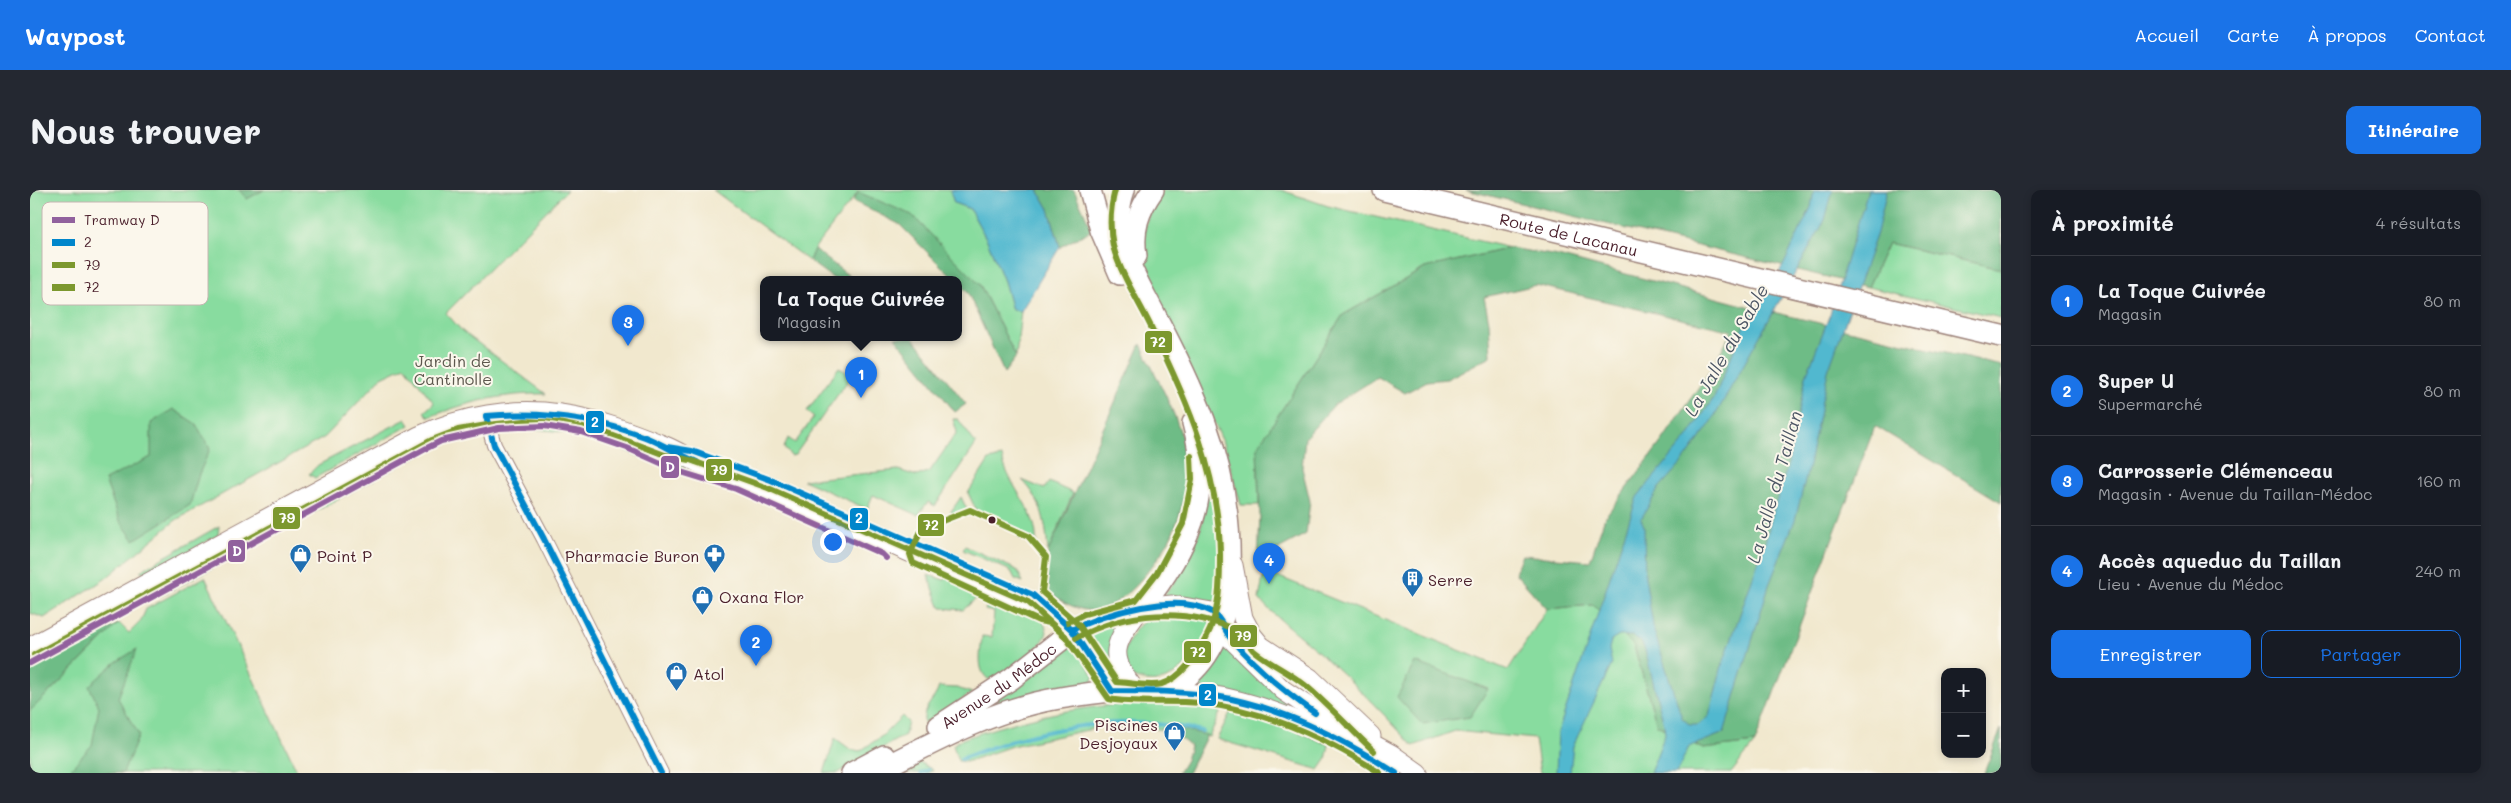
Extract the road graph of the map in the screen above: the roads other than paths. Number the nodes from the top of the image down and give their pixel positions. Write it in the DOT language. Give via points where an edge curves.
graph roads {
  1 [pos="1090,190"];
  2 [pos="1106,190"];
  3 [pos="1124,190"];
  4 [pos="1153,190"];
  5 [pos="1384,190"];
  6 [pos="1120,274"];
  7 [pos="1156,318"];
  8 [pos="2001,336"];
  9 [pos="486,416"];
  10 [pos="1230,549"];
  11 [pos="1141,608"];
  12 [pos="1221,625"];
  13 [pos="1072,630"];
  14 [pos="30,647"];
  15 [pos="1112,691"];
  16 [pos="1136,691"];
  17 [pos="1165,692"];
  18 [pos="1391,754"];
  19 [pos="661,773"];
  20 [pos="852,773"];
  21 [pos="873,773"];
  22 [pos="1396,773"];
  23 [pos="1418,773"];
  1 -- 6 [label="main road" via="1101,230"];
  2 -- 6 [label="main road" via="1109,227"];
  3 -- 7 [label="main road" via="1119,221 1123,248 1138,286"];
  4 -- 7 [label="main road" via="1138,215 1134,244"];
  5 -- 8 [label="main road, Route de Lacanau"];
  6 -- 11 [label="main road" via="1181,391 1192,420 1200,463 1197,505 1183,546"];
  7 -- 10 [label="main road" via="1214,447 1223,486"];
  9 -- 13 [label="street" via="525,412 559,414 598,422 667,446 687,458 788,498 1043,613 1054,615"];
  9 -- 14 [label="street" via="456,422 419,436"];
  9 -- 19 [label="street" via="494,445"];
  10 -- 12 [label="main road" via="1227,601"];
  10 -- 18 [label="street" via="1243,618 1252,635 1261,646 1310,678"];
  11 -- 12 [label="street, Avenue du Médoc" via="1172,605 1208,610"];
  11 -- 13 [label="main road, Avenue du Médoc" via="1087,622"];
  11 -- 16 [label="street" via="1120,637 1116,652 1120,671"];
  12 -- 17 [label="main road" via="1213,645 1195,670"];
  12 -- 18 [label="street, Avenue du Médoc" via="1252,661 1293,698"];
  13 -- 15 [label="street"];
  13 -- 20 [label="main road, Avenue du Médoc" via="965,711"];
  15 -- 16 [label="main road, Avenue du Médoc"];
  15 -- 21 [label="main road, Avenue du Médoc" via="1059,698 996,715"];
  16 -- 17 [label="main road, Avenue du Médoc"];
  17 -- 22 [label="street, Avenue du Médoc" via="1228,698 1258,706 1355,748"];
  18 -- 23 [label="street, Avenue du Médoc"];
}
